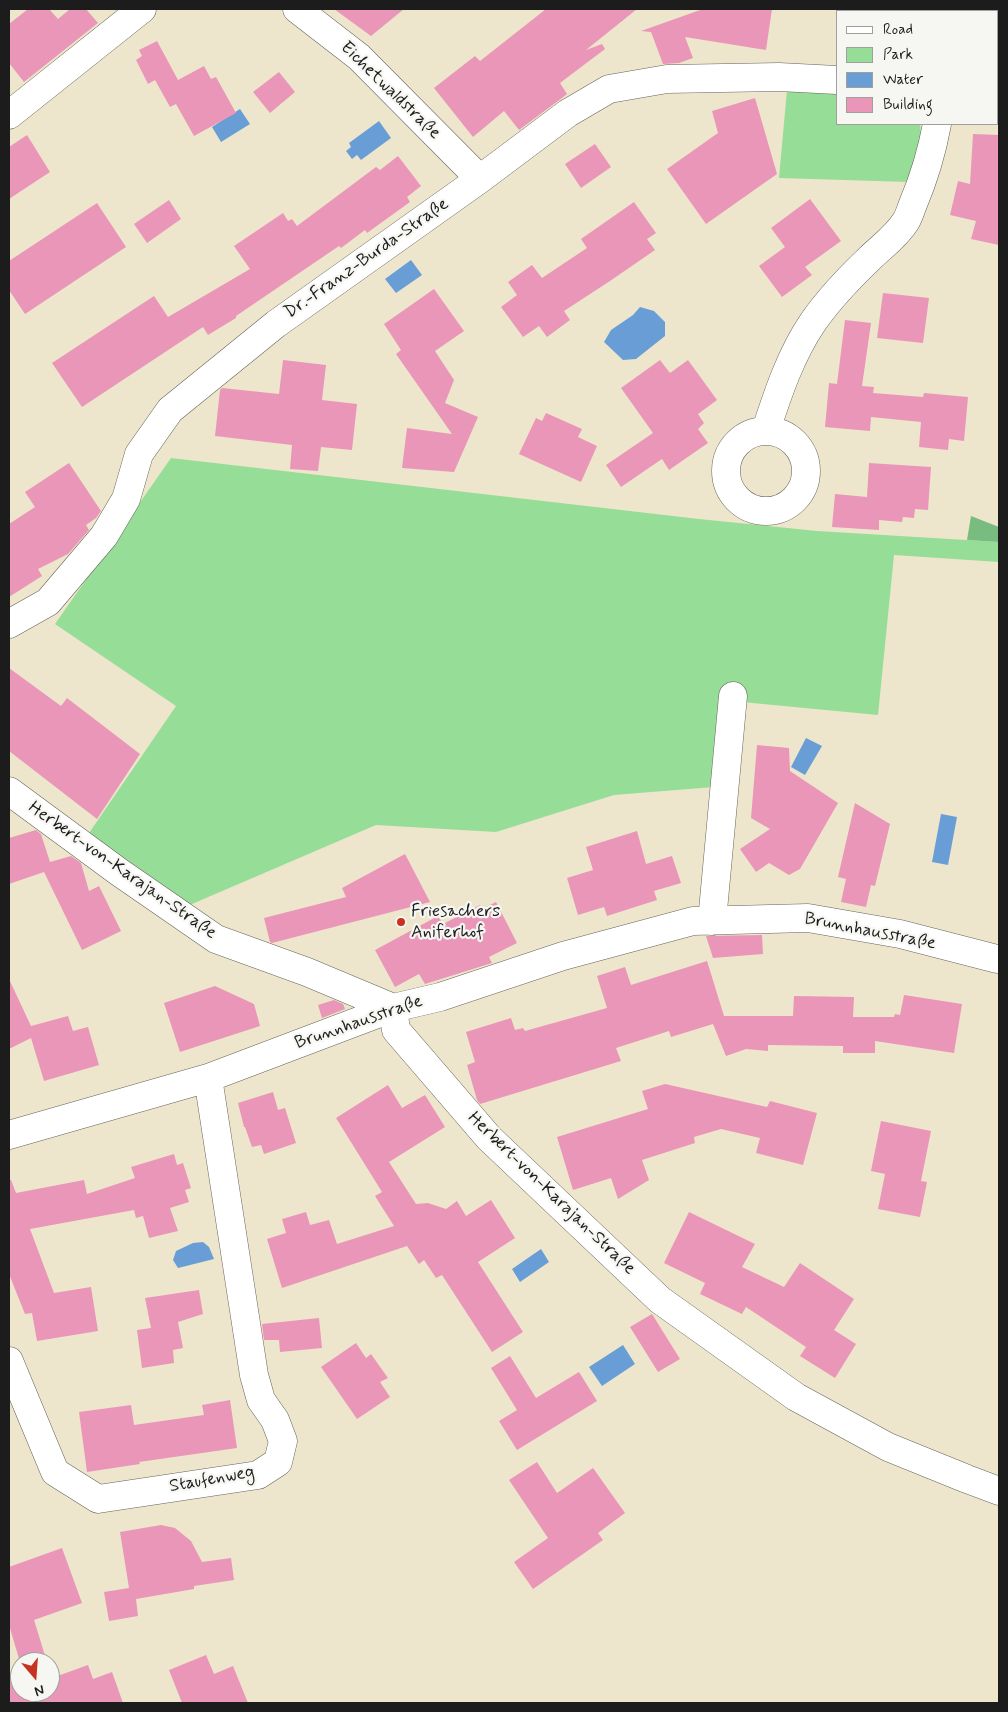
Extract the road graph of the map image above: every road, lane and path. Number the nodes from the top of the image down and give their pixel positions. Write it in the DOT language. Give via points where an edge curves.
graph roads {
  1 [pos="142,9"];
  2 [pos="297,9"];
  3 [pos="836,80"];
  4 [pos="9,115"];
  5 [pos="937,125"];
  6 [pos="480,179"];
  7 [pos="766,430"];
  8 [pos="9,624"];
  9 [pos="733,696"];
  10 [pos="9,791"];
  11 [pos="712,921"];
  12 [pos="997,960"];
  13 [pos="393,1008"];
  14 [pos="208,1078"];
  15 [pos="9,1136"];
  16 [pos="9,1361"];
  17 [pos="999,1491"];
  1 -- 4 [label="street"];
  2 -- 6 [label="street, Eichetwaldstraße" via="359,56"];
  3 -- 6 [label="street, Dr.-Franz-Burda-Straße" via="779,76 667,79 609,89 568,113"];
  5 -- 7 [label="street" via="919,191 906,221 830,299 814,321 802,340"];
  6 -- 8 [label="street, Dr.-Franz-Burda-Straße" via="276,324 170,410 139,454 126,499 104,536 48,602"];
  9 -- 11 [label="street"];
  10 -- 13 [label="street, Herbert-von-Karajan-Straße" via="216,939"];
  11 -- 12 [label="street, Brunnhausstraße" via="808,918 900,934"];
  11 -- 13 [label="street, Brunnhausstraße" via="693,921 564,956 440,997"];
  13 -- 14 [label="street, Brunnhausstraße"];
  13 -- 17 [label="street, Herbert-von-Karajan-Straße" via="396,1030 489,1138 660,1300 796,1397 888,1447"];
  14 -- 15 [label="street, Brunnhausstraße"];
  14 -- 16 [label="street, Staufenweg" via="254,1375 260,1400 276,1420 283,1441 278,1462 258,1474 98,1499 55,1472"];
}
